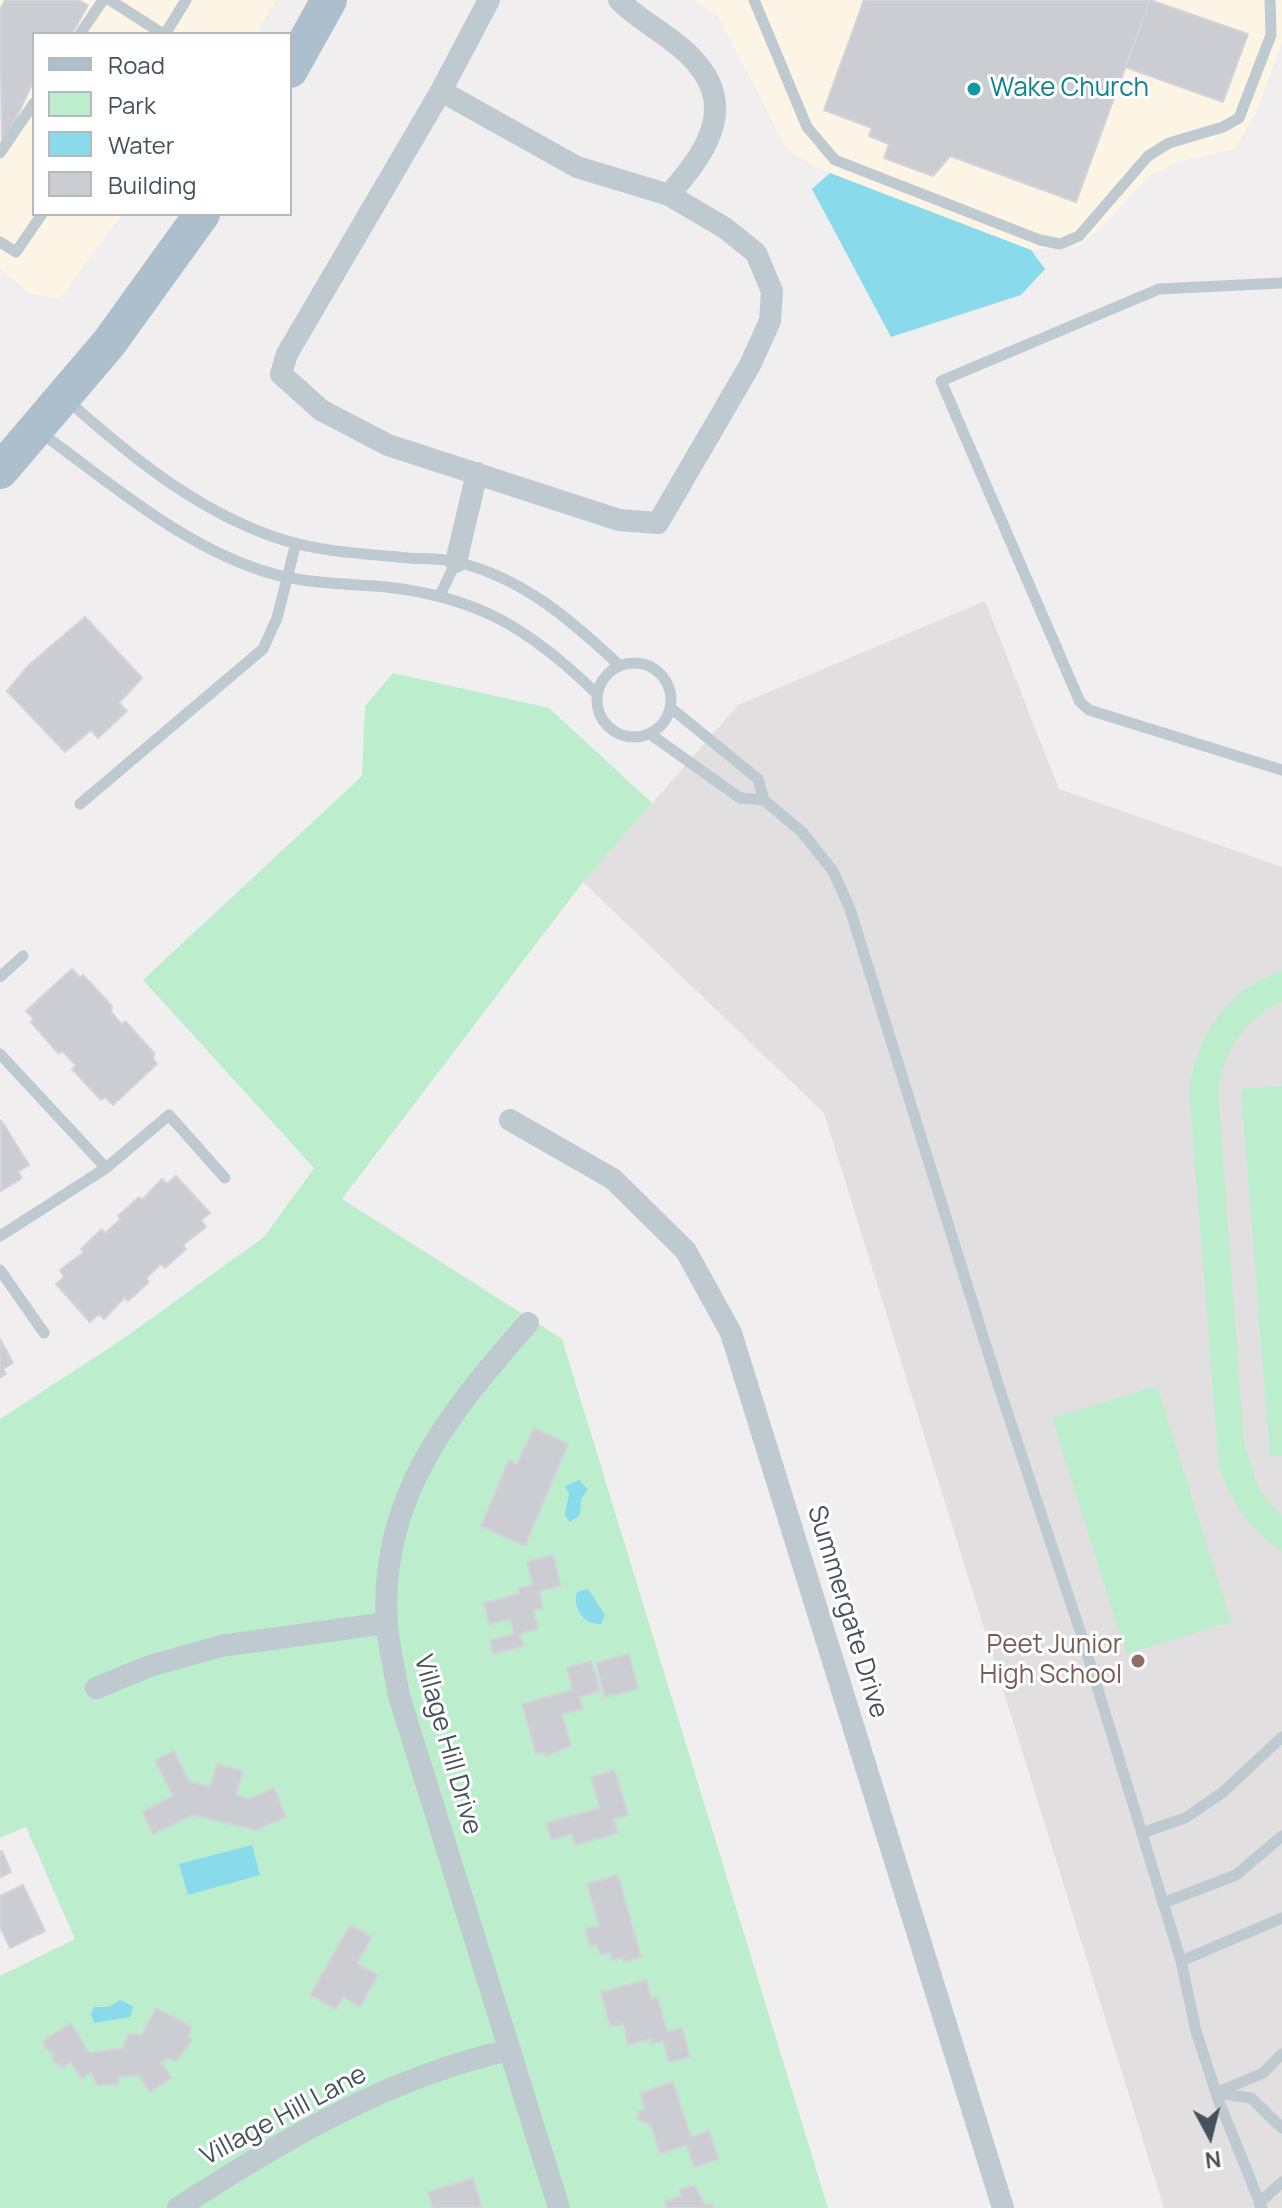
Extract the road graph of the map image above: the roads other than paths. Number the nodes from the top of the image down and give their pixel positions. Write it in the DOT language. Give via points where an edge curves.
graph roads {
  1 [pos="103,0"];
  2 [pos="110,0"];
  3 [pos="186,0"];
  4 [pos="329,0"];
  5 [pos="489,0"];
  6 [pos="618,0"];
  7 [pos="754,0"];
  8 [pos="1270,0"];
  9 [pos="81,32"];
  10 [pos="161,32"];
  11 [pos="165,32"];
  12 [pos="292,66"];
  13 [pos="441,91"];
  14 [pos="32,106"];
  15 [pos="0,153"];
  16 [pos="669,195"];
  17 [pos="41,216"];
  18 [pos="201,216"];
  19 [pos="0,242"];
  20 [pos="1282,283"];
  21 [pos="63,397"];
  22 [pos="36,429"];
  23 [pos="0,471"];
  24 [pos="477,473"];
  25 [pos="296,543"];
  26 [pos="456,562"];
  27 [pos="288,578"];
  28 [pos="440,595"];
  29 [pos="619,665"];
  30 [pos="597,694"];
  31 [pos="671,708"];
  32 [pos="650,734"];
  33 [pos="1282,770"];
  34 [pos="764,800"];
  35 [pos="80,804"];
  36 [pos="23,956"];
  37 [pos="0,977"];
  38 [pos="0,1054"];
  39 [pos="510,1120"];
  40 [pos="106,1168"];
  41 [pos="225,1178"];
  42 [pos="0,1236"];
  43 [pos="0,1270"];
  44 [pos="528,1323"];
  45 [pos="44,1333"];
  46 [pos="387,1623"];
  47 [pos="96,1688"];
  48 [pos="1282,1737"];
  49 [pos="1142,1833"];
  50 [pos="1282,1836"];
  51 [pos="1163,1903"];
  52 [pos="1282,1918"];
  53 [pos="1181,1961"];
  54 [pos="510,2050"];
  55 [pos="1282,2054"];
  56 [pos="1216,2093"];
  57 [pos="1282,2128"];
  58 [pos="1282,2182"];
  59 [pos="1261,2206"];
  60 [pos="178,2208"];
  61 [pos="559,2208"];
  62 [pos="1003,2208"];
  1 -- 9 [label="lane"];
  2 -- 10 [label="lane"];
  3 -- 11 [label="lane"];
  4 -- 12 [label="main road"];
  5 -- 13 [label="street"];
  6 -- 16 [label="street" via="687,53 712,83 717,115 700,159"];
  7 -- 8 [label="lane" via="807,127 835,160 1060,244 1079,236 1148,156 1239,118 1271,35"];
  13 -- 16 [label="street" via="577,167"];
  13 -- 24 [label="street" via="287,354 281,374 321,410 388,445"];
  14 -- 15 [label="lane"];
  16 -- 24 [label="street" via="756,253 772,291 770,321 750,365 658,523 619,520"];
  17 -- 19 [label="lane" via="16,252"];
  18 -- 21 [label="main road"];
  20 -- 33 [label="lane" via="1159,289 941,381 1080,702 1089,710"];
  21 -- 22 [label="main road"];
  21 -- 25 [label="lane" via="129,455 210,509"];
  22 -- 23 [label="main road"];
  22 -- 27 [label="lane" via="191,538 249,567"];
  24 -- 26 [label="street"];
  25 -- 26 [label="lane"];
  25 -- 27 [label="lane"];
  26 -- 28 [label="lane"];
  26 -- 29 [label="lane" via="514,583 550,604"];
  27 -- 28 [label="lane"];
  27 -- 35 [label="lane" via="263,649"];
  28 -- 30 [label="lane" via="494,614 541,644"];
  29 -- 30 [label="lane" via="608,672"];
  29 -- 31 [label="lane" via="635,662 664,676"];
  30 -- 32 [label="lane" via="602,720 611,730 624,736"];
  31 -- 32 [label="lane"];
  31 -- 34 [label="lane" via="758,779"];
  32 -- 34 [label="lane" via="740,798"];
  34 -- 49 [label="lane" via="802,832 833,871 850,909"];
  36 -- 37 [label="lane"];
  38 -- 40 [label="lane"];
  39 -- 62 [label="street, Summergate Drive" via="613,1179 686,1251 731,1333"];
  40 -- 41 [label="lane" via="169,1115"];
  40 -- 42 [label="lane"];
  43 -- 45 [label="lane"];
  44 -- 46 [label="street, Village Hill Drive" via="464,1396 412,1481 388,1576"];
  46 -- 47 [label="street" via="221,1646"];
  46 -- 54 [label="street, Village Hill Drive" via="399,1696"];
  48 -- 49 [label="lane" via="1222,1793 1185,1818"];
  49 -- 51 [label="lane"];
  50 -- 51 [label="lane" via="1236,1875"];
  51 -- 53 [label="lane"];
  52 -- 53 [label="lane"];
  53 -- 56 [label="lane"];
  54 -- 60 [label="street, Village Hill Lane" via="396,2088 324,2120"];
  54 -- 61 [label="street, Village Hill Drive"];
  55 -- 56 [label="lane" via="1263,2073"];
  56 -- 57 [label="lane" via="1251,2098"];
  56 -- 59 [label="lane"];
  58 -- 59 [label="lane"];
}
